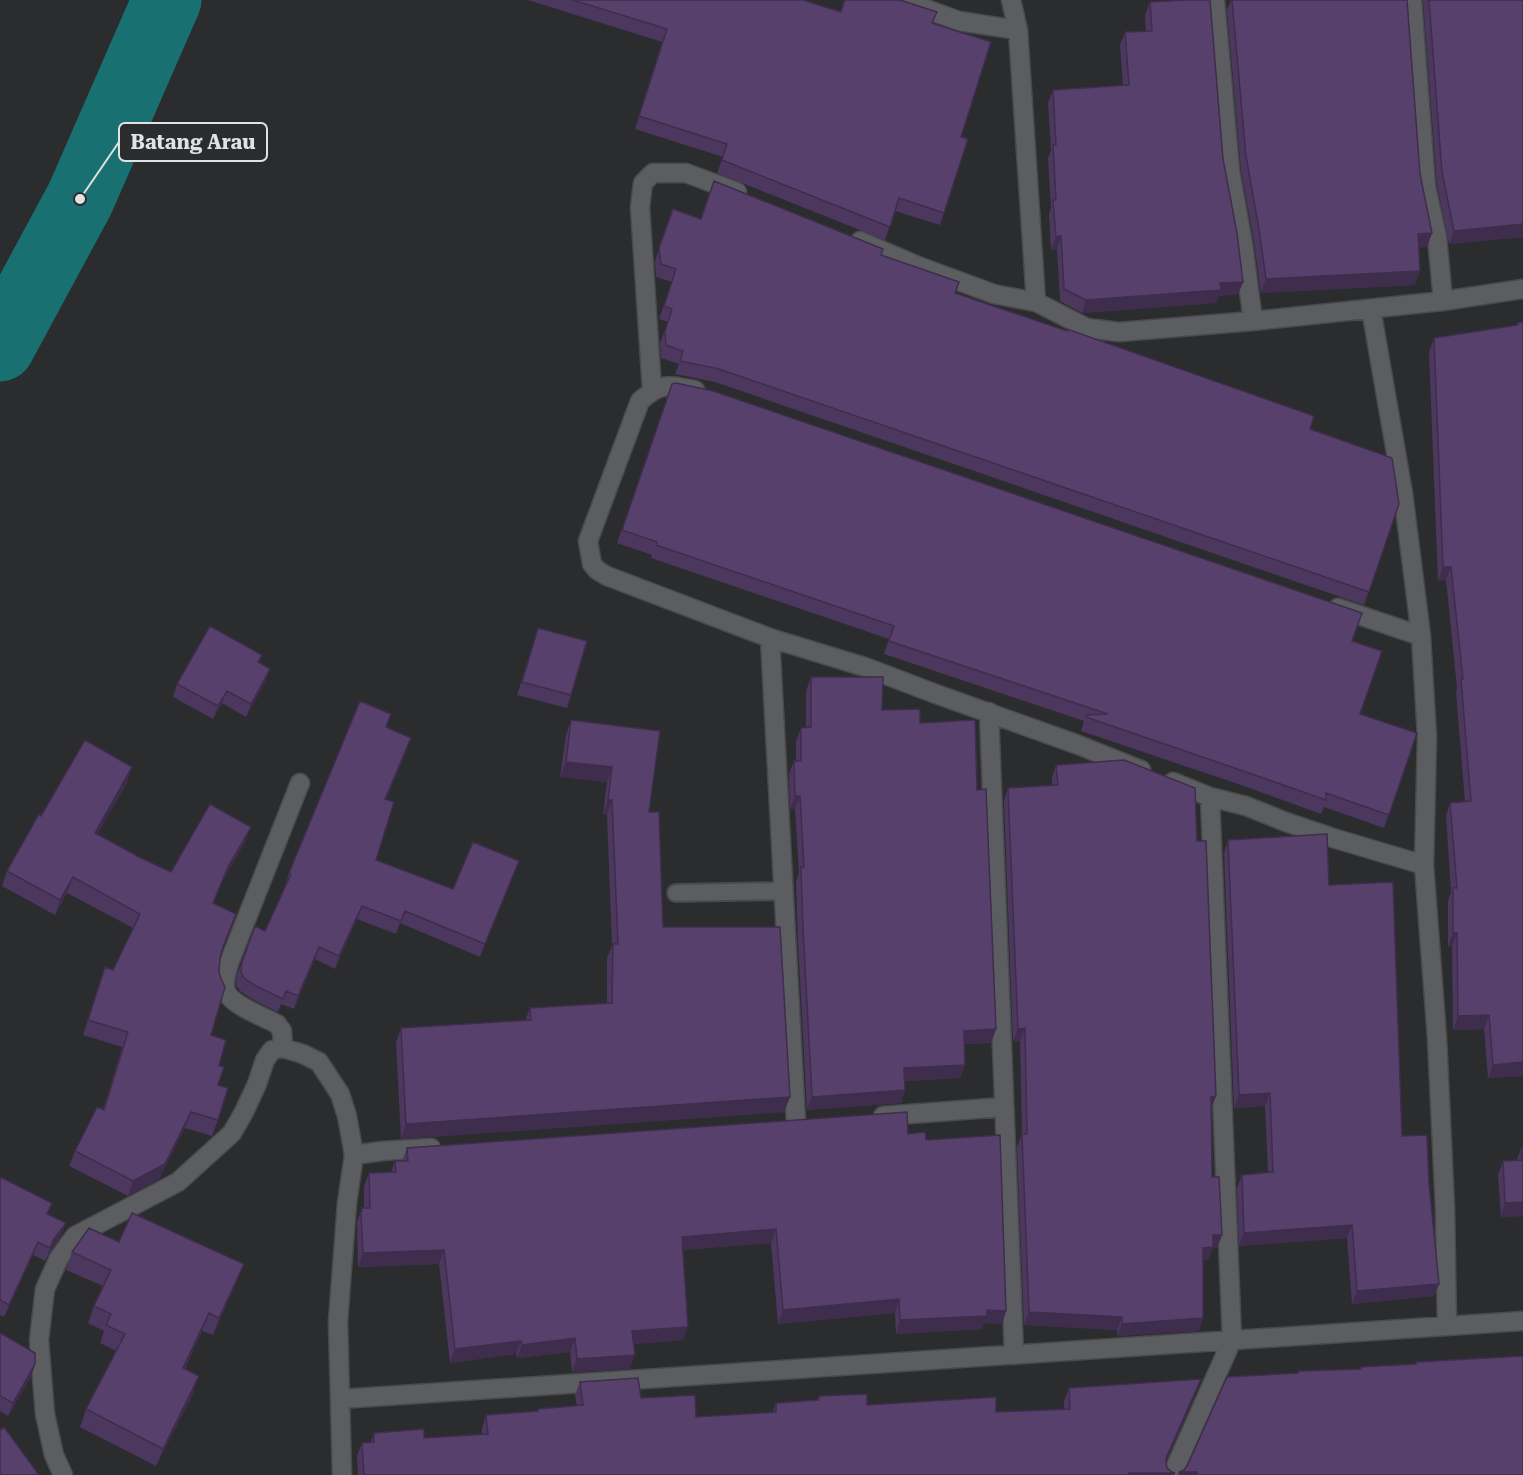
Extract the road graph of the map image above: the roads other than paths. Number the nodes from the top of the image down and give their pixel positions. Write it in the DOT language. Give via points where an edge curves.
graph roads {
  1 [pos="901,0"];
  2 [pos="1011,0"];
  3 [pos="1215,0"];
  4 [pos="1412,0"];
  5 [pos="1018,30"];
  6 [pos="755,199"];
  7 [pos="843,235"];
  8 [pos="1523,289"];
  9 [pos="1443,301"];
  10 [pos="1036,302"];
  11 [pos="1371,309"];
  12 [pos="1253,321"];
  13 [pos="652,390"];
  14 [pos="711,393"];
  15 [pos="1320,602"];
  16 [pos="1421,636"];
  17 [pos="770,638"];
  18 [pos="988,712"];
  19 [pos="300,783"];
  20 [pos="1210,797"];
  21 [pos="1424,866"];
  22 [pos="784,891"];
  23 [pos="676,893"];
  24 [pos="283,1048"];
  25 [pos="1004,1107"];
  26 [pos="862,1117"];
  27 [pos="818,1121"];
  28 [pos="796,1122"];
  29 [pos="775,1124"];
  30 [pos="449,1147"];
  31 [pos="354,1155"];
  32 [pos="1523,1321"];
  33 [pos="1447,1326"];
  34 [pos="1232,1340"];
  35 [pos="1014,1355"];
  36 [pos="339,1399"];
  37 [pos="63,1475"];
  38 [pos="342,1475"];
  39 [pos="1172,1475"];
  1 -- 5 [label="street" via="959,21"];
  2 -- 5 [label="street"];
  3 -- 12 [label="street" via="1230,171"];
  4 -- 9 [label="street" via="1426,187 1437,237"];
  5 -- 10 [label="street"];
  6 -- 13 [label="street" via="686,173 653,173 643,183 640,207"];
  7 -- 10 [label="street" via="994,294"];
  8 -- 9 [label="street"];
  9 -- 11 [label="street"];
  10 -- 12 [label="street" via="1087,328 1119,332"];
  11 -- 12 [label="street"];
  11 -- 16 [label="street" via="1403,494"];
  13 -- 14 [label="street" via="671,385"];
  13 -- 17 [label="street" via="639,401 588,541 592,564 607,576"];
  15 -- 16 [label="street"];
  16 -- 21 [label="street" via="1427,737"];
  17 -- 18 [label="street" via="865,667"];
  17 -- 22 [label="street"];
  18 -- 20 [label="street"];
  18 -- 25 [label="street"];
  19 -- 24 [label="street" via="225,979 225,990 232,1000 277,1024 282,1031"];
  20 -- 21 [label="street"];
  20 -- 34 [label="street"];
  21 -- 33 [label="street" via="1437,1038"];
  22 -- 23 [label="lane"];
  22 -- 28 [label="street"];
  24 -- 31 [label="street" via="319,1062 329,1077 340,1094"];
  24 -- 37 [label="street" via="272,1050 265,1060 253,1094 232,1133 211,1154 178,1182 75,1236 59,1258 45,1289 39,1340 45,1414"];
  25 -- 26 [label="street"];
  25 -- 35 [label="street"];
  27 -- 28 [label="street"];
  28 -- 29 [label="street"];
  30 -- 31 [label="street"];
  31 -- 36 [label="street" via="338,1321"];
  32 -- 33 [label="street"];
  33 -- 34 [label="street"];
  34 -- 35 [label="street"];
  34 -- 39 [label="street"];
  35 -- 36 [label="street"];
  36 -- 38 [label="street"];
}
